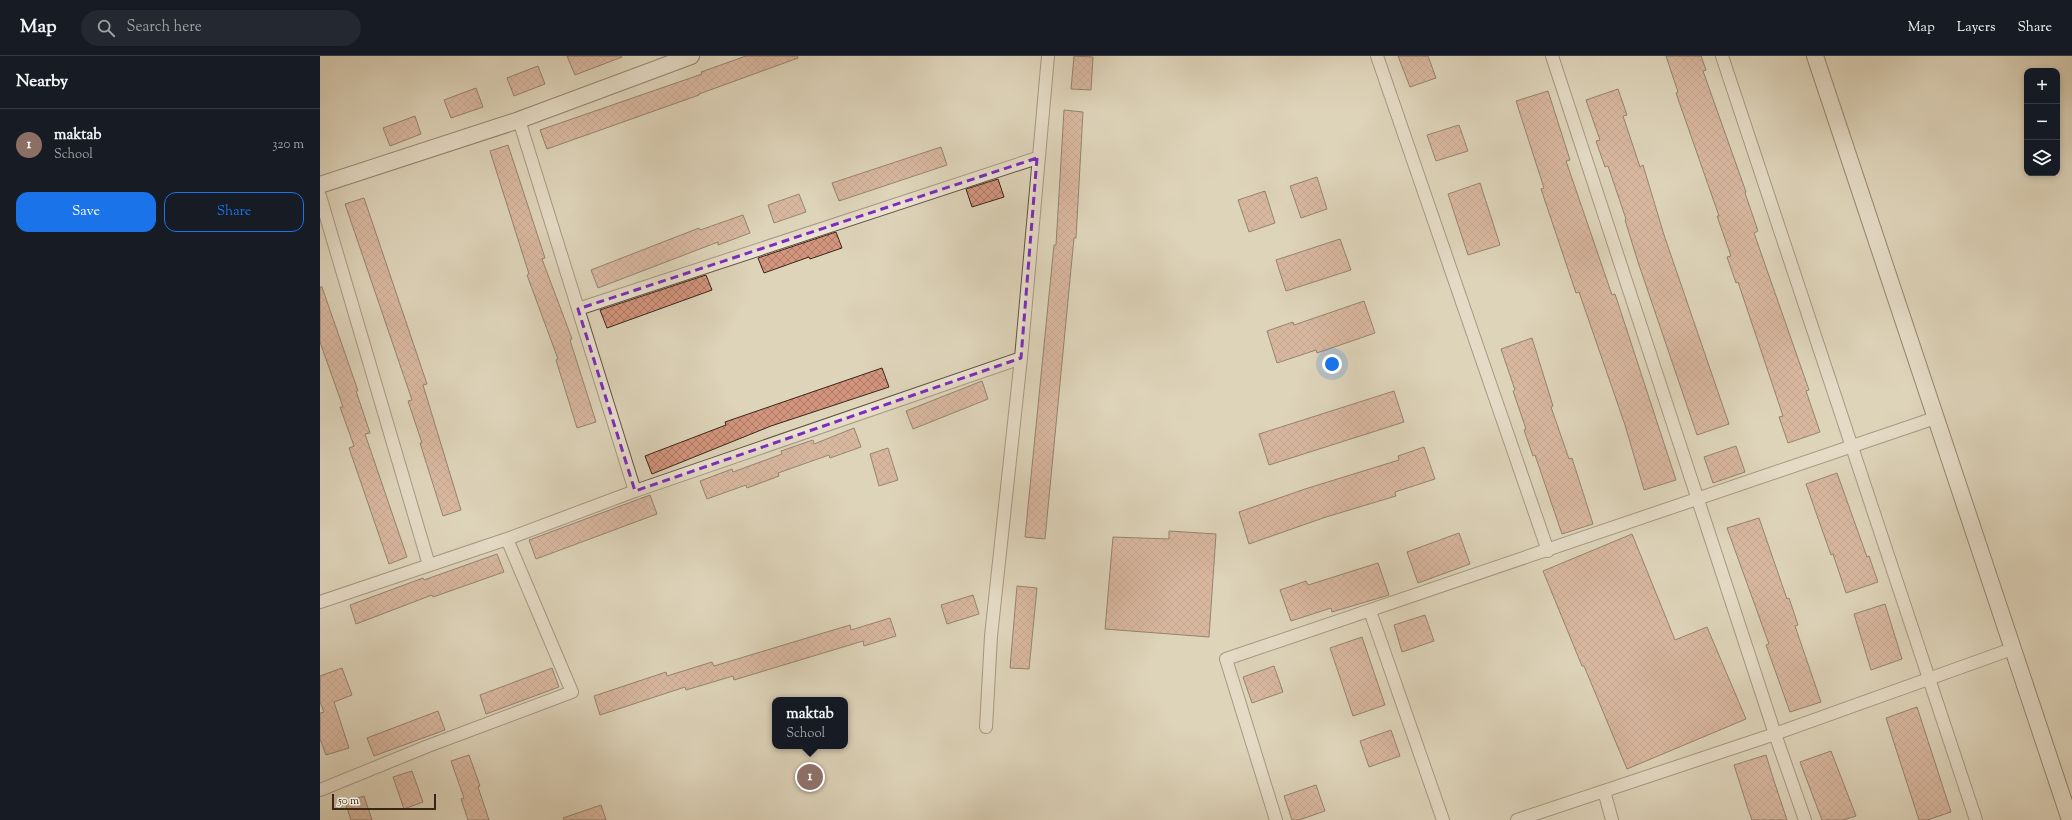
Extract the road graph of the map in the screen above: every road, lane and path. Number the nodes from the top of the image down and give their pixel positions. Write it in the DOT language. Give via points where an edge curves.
graph roads {
  1 [pos="691,56"];
  2 [pos="1048,56"];
  3 [pos="1377,56"];
  4 [pos="1552,56"];
  5 [pos="1722,56"];
  6 [pos="1814,56"];
  7 [pos="519,120"];
  8 [pos="1037,158"];
  9 [pos="320,185"];
  10 [pos="320,196"];
  11 [pos="578,309"];
  12 [pos="1021,358"];
  13 [pos="1935,418"];
  14 [pos="1851,448"];
  15 [pos="635,491"];
  16 [pos="1697,498"];
  17 [pos="507,539"];
  18 [pos="1548,551"];
  19 [pos="429,565"];
  20 [pos="320,602"];
  21 [pos="1370,611"];
  22 [pos="2012,649"];
  23 [pos="1929,679"];
  24 [pos="986,727"];
  25 [pos="1775,734"];
  26 [pos="320,790"];
  27 [pos="1604,791"];
  28 [pos="1276,820"];
  29 [pos="1443,820"];
  30 [pos="1516,820"];
  31 [pos="1612,820"];
  32 [pos="1805,820"];
  33 [pos="1976,820"];
  34 [pos="2070,820"];
  1 -- 7 [label="street"];
  2 -- 8 [label="street"];
  3 -- 18 [label="street"];
  4 -- 16 [label="street"];
  5 -- 14 [label="street"];
  6 -- 13 [label="street"];
  7 -- 9 [label="street"];
  7 -- 11 [label="street"];
  8 -- 11 [label="street"];
  8 -- 12 [label="street"];
  10 -- 19 [label="street"];
  11 -- 15 [label="street"];
  12 -- 15 [label="street"];
  12 -- 24 [label="street" via="992,636"];
  13 -- 14 [label="street"];
  13 -- 22 [label="street"];
  14 -- 16 [label="street"];
  14 -- 23 [label="street"];
  15 -- 17 [label="street"];
  16 -- 18 [label="street"];
  16 -- 25 [label="street"];
  17 -- 19 [label="street"];
  17 -- 26 [label="street" via="572,692"];
  18 -- 21 [label="street"];
  19 -- 20 [label="street"];
  21 -- 28 [label="street" via="1226,660"];
  21 -- 29 [label="street"];
  22 -- 23 [label="street"];
  22 -- 34 [label="street"];
  23 -- 25 [label="street"];
  23 -- 33 [label="street"];
  25 -- 27 [label="street"];
  25 -- 32 [label="street"];
  27 -- 30 [label="street"];
  27 -- 31 [label="street"];
}
